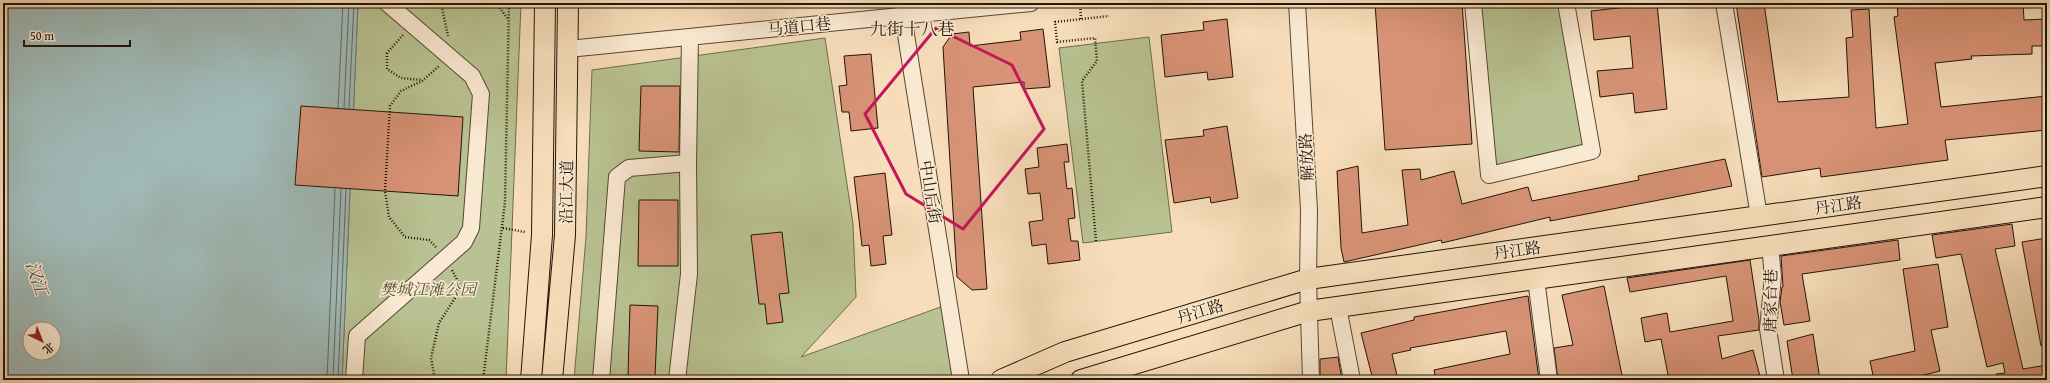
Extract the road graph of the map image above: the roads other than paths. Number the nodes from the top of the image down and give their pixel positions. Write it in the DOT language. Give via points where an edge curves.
graph roads {
  1 [pos="387,3"];
  2 [pos="545,3"];
  3 [pos="568,3"];
  4 [pos="1030,3"];
  5 [pos="1297,3"];
  6 [pos="1472,3"];
  7 [pos="1566,3"];
  8 [pos="1724,3"];
  9 [pos="903,9"];
  10 [pos="690,37"];
  11 [pos="568,50"];
  12 [pos="688,163"];
  13 [pos="2047,176"];
  14 [pos="2047,207"];
  15 [pos="1759,216"];
  16 [pos="1770,246"];
  17 [pos="1308,279"];
  18 [pos="1536,279"];
  19 [pos="1338,307"];
  20 [pos="1309,310"];
  21 [pos="354,380"];
  22 [pos="531,380"];
  23 [pos="552,380"];
  24 [pos="601,380"];
  25 [pos="677,380"];
  26 [pos="961,380"];
  27 [pos="1001,380"];
  28 [pos="1081,380"];
  29 [pos="1311,380"];
  30 [pos="1352,380"];
  31 [pos="1549,380"];
  32 [pos="1776,380"];
  1 -- 21 [label="street" via="472,76 481,94 471,228 464,242 357,336"];
  2 -- 22 [label="main road, 沿江大道" via="542,235"];
  3 -- 11 [label="main road, 沿江大道"];
  4 -- 9 [label="street, 马道口巷"];
  5 -- 17 [label="street, 解放路" via="1309,210"];
  6 -- 7 [label="street" via="1489,175 1592,151"];
  8 -- 15 [label="street"];
  9 -- 10 [label="street, 马道口巷"];
  9 -- 26 [label="street, 中山后街"];
  10 -- 11 [label="street, 马道口巷"];
  10 -- 12 [label="street"];
  11 -- 23 [label="main road, 沿江大道" via="565,235"];
  12 -- 24 [label="street" via="629,168 618,177"];
  12 -- 25 [label="street" via="689,274"];
  13 -- 15 [label="main road, 丹江路"];
  14 -- 16 [label="main road, 丹江路"];
  15 -- 17 [label="main road, 丹江路"];
  16 -- 18 [label="main road, 丹江路"];
  16 -- 32 [label="street, 唐家台巷" via="1773,276 1768,329"];
  17 -- 20 [label="street, 解放路"];
  17 -- 27 [label="main road, 丹江路" via="1065,352"];
  18 -- 19 [label="main road, 丹江路"];
  18 -- 31 [label="street"];
  19 -- 20 [label="main road, 丹江路"];
  19 -- 30 [label="street"];
  20 -- 28 [label="main road, 丹江路"];
  20 -- 29 [label="street, 解放路"];
}
